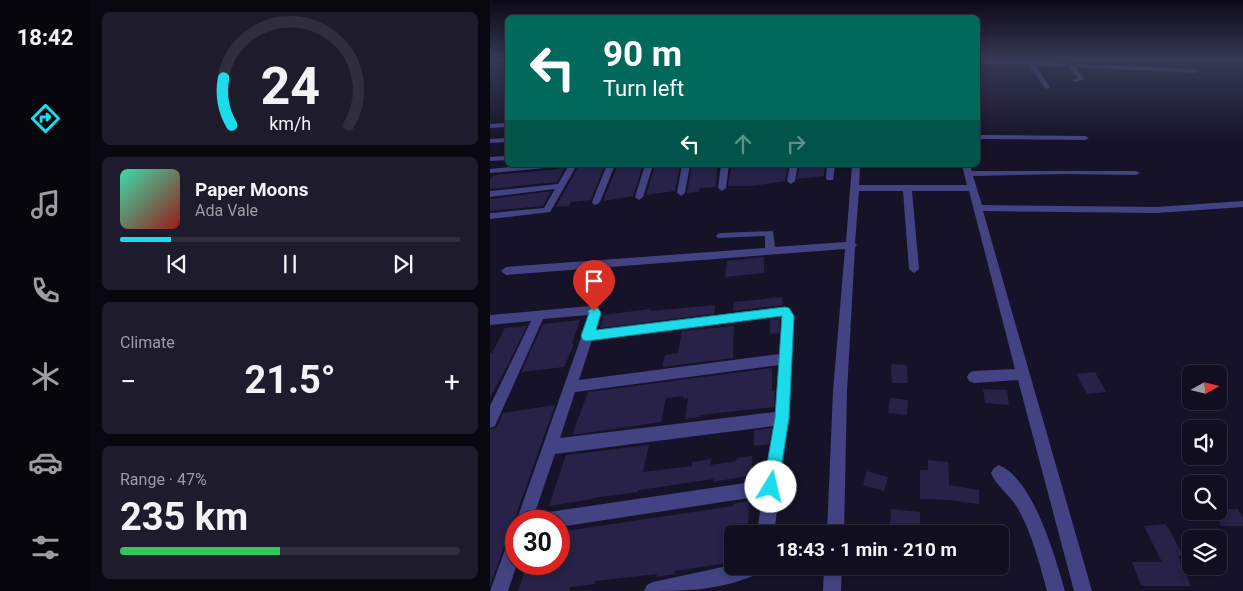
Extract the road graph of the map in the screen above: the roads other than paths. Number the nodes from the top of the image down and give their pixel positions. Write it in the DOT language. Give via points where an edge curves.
graph roads {
  1 [pos="505,125"];
  2 [pos="490,126"];
  3 [pos="980,137"];
  4 [pos="1085,138"];
  5 [pos="505,140"];
  6 [pos="490,141"];
  7 [pos="505,158"];
  8 [pos="490,159"];
  9 [pos="539,167"];
  10 [pos="572,167"];
  11 [pos="611,167"];
  12 [pos="648,167"];
  13 [pos="686,167"];
  14 [pos="725,167"];
  15 [pos="794,167"];
  16 [pos="832,167"];
  17 [pos="856,167"];
  18 [pos="968,170"];
  19 [pos="491,172"];
  20 [pos="1136,173"];
  21 [pos="830,178"];
  22 [pos="791,181"];
  23 [pos="561,186"];
  24 [pos="722,188"];
  25 [pos="856,188"];
  26 [pos="907,188"];
  27 [pos="969,188"];
  28 [pos="681,193"];
  29 [pos="490,194"];
  30 [pos="639,197"];
  31 [pos="596,202"];
  32 [pos="1243,204"];
  33 [pos="978,208"];
  34 [pos="490,216"];
  35 [pos="721,236"];
  36 [pos="852,244"];
  37 [pos="770,251"];
  38 [pos="914,269"];
  39 [pos="506,271"];
  40 [pos="539,315"];
  41 [pos="490,320"];
  42 [pos="587,336"];
  43 [pos="786,359"];
  44 [pos="1020,374"];
  45 [pos="974,377"];
  46 [pos="570,387"];
  47 [pos="782,418"];
  48 [pos="490,422"];
  49 [pos="549,448"];
  50 [pos="999,473"];
  51 [pos="771,487"];
  52 [pos="528,510"];
  53 [pos="570,517"];
  54 [pos="766,525"];
  55 [pos="834,525"];
  56 [pos="505,574"];
  57 [pos="729,575"];
  58 [pos="833,575"];
  59 [pos="499,591"];
  60 [pos="653,591"];
  61 [pos="832,591"];
  62 [pos="1056,591"];
  63 [pos="1083,591"];
  1 -- 2 [label="street"];
  3 -- 4 [label="street"];
  5 -- 6 [label="street"];
  7 -- 8 [label="street"];
  7 -- 19 [label="street"];
  9 -- 19 [label="street"];
  10 -- 23 [label="street"];
  11 -- 31 [label="street"];
  12 -- 30 [label="street"];
  13 -- 28 [label="street"];
  14 -- 24 [label="street"];
  15 -- 22 [label="street"];
  16 -- 21 [label="street"];
  17 -- 25 [label="street"];
  18 -- 20 [label="street"];
  18 -- 27 [label="street"];
  23 -- 29 [label="street"];
  23 -- 34 [label="street" via="549,208"];
  25 -- 26 [label="street"];
  25 -- 36 [label="street"];
  26 -- 27 [label="street"];
  26 -- 38 [label="street"];
  27 -- 33 [label="street"];
  32 -- 33 [label="street" via="1157,210"];
  33 -- 44 [label="street"];
  35 -- 37 [label="street" via="770,233"];
  36 -- 37 [label="street"];
  36 -- 55 [label="street" via="840,391"];
  37 -- 39 [label="street"];
  40 -- 41 [label="street"];
  40 -- 42 [label="street" via="594,311"];
  40 -- 48 [label="street"];
  42 -- 43 [label="street" via="782,311 788,316"];
  42 -- 46 [label="street"];
  43 -- 46 [label="street"];
  43 -- 47 [label="street"];
  44 -- 45 [label="street"];
  44 -- 63 [label="street"];
  46 -- 49 [label="street"];
  47 -- 49 [label="street"];
  47 -- 51 [label="street"];
  49 -- 52 [label="street"];
  50 -- 62 [label="street" via="1020,494 1034,520"];
  51 -- 53 [label="street"];
  51 -- 54 [label="street"];
  56 -- 59 [label="street"];
  57 -- 60 [label="street"];
  58 -- 61 [label="street"];
}
